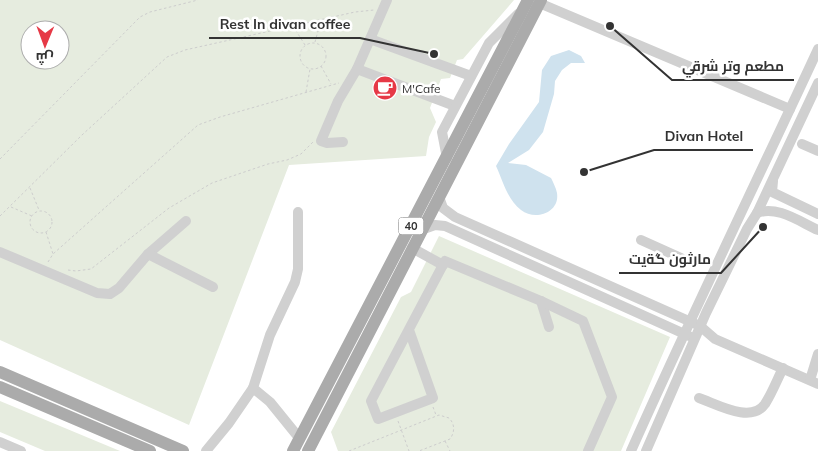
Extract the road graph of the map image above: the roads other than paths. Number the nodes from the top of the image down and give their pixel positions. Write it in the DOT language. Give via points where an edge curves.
graph roads {
  1 [pos="387,0"];
  2 [pos="533,3"];
  3 [pos="370,38"];
  4 [pos="818,48"];
  5 [pos="814,68"];
  6 [pos="357,69"];
  7 [pos="471,76"];
  8 [pos="818,83"];
  9 [pos="487,92"];
  10 [pos="455,106"];
  11 [pos="790,109"];
  12 [pos="343,142"];
  13 [pos="802,144"];
  14 [pos="818,151"];
  15 [pos="447,158"];
  16 [pos="773,177"];
  17 [pos="439,196"];
  18 [pos="298,212"];
  19 [pos="757,213"];
  20 [pos="818,214"];
  21 [pos="455,217"];
  22 [pos="186,221"];
  23 [pos="450,228"];
  24 [pos="818,230"];
  25 [pos="420,231"];
  26 [pos="640,240"];
  27 [pos="412,248"];
  28 [pos="0,252"];
  29 [pos="148,254"];
  30 [pos="681,258"];
  31 [pos="443,265"];
  32 [pos="213,287"];
  33 [pos="541,301"];
  34 [pos="689,321"];
  35 [pos="549,326"];
  36 [pos="700,326"];
  37 [pos="409,330"];
  38 [pos="684,333"];
  39 [pos="695,338"];
  40 [pos="715,339"];
  41 [pos="818,354"];
  42 [pos="783,368"];
  43 [pos="0,372"];
  44 [pos="814,382"];
  45 [pos="0,386"];
  46 [pos="253,388"];
  47 [pos="699,398"];
  48 [pos="300,439"];
  49 [pos="0,442"];
  50 [pos="21,451"];
  51 [pos="150,451"];
  52 [pos="183,451"];
  53 [pos="206,451"];
  54 [pos="293,451"];
  55 [pos="308,451"];
  56 [pos="588,451"];
  57 [pos="631,451"];
  58 [pos="646,451"];
  1 -- 3 [label="street"];
  2 -- 7 [label="street" via="489,43"];
  2 -- 9 [label="main road, 40"];
  2 -- 11 [label="street"];
  3 -- 6 [label="street"];
  3 -- 7 [label="street"];
  4 -- 5 [label="street"];
  5 -- 11 [label="street"];
  6 -- 10 [label="street"];
  6 -- 12 [label="street" via="321,141"];
  7 -- 10 [label="street"];
  8 -- 16 [label="street"];
  9 -- 15 [label="main road, 40"];
  9 -- 17 [label="main road, 40"];
  10 -- 15 [label="street" via="442,132"];
  11 -- 34 [label="street"];
  13 -- 14 [label="street"];
  15 -- 48 [label="main road, 40"];
  16 -- 19 [label="street"];
  16 -- 20 [label="street" via="772,192"];
  17 -- 21 [label="street" via="444,208"];
  17 -- 25 [label="main road, 40"];
  18 -- 46 [label="street" via="295,282 270,335"];
  19 -- 24 [label="street" via="765,210 778,212"];
  19 -- 36 [label="street"];
  21 -- 23 [label="street" via="447,220"];
  21 -- 34 [label="street"];
  22 -- 29 [label="street"];
  23 -- 25 [label="street" via="434,225"];
  23 -- 38 [label="street"];
  25 -- 27 [label="main road, 40"];
  26 -- 30 [label="street"];
  27 -- 31 [label="street"];
  27 -- 55 [label="main road, 40"];
  28 -- 29 [label="street" via="105,294 119,288"];
  29 -- 32 [label="street"];
  31 -- 33 [label="street" via="445,261"];
  31 -- 37 [label="street"];
  33 -- 35 [label="street"];
  33 -- 56 [label="street" via="583,321 612,397"];
  34 -- 36 [label="street"];
  34 -- 38 [label="street"];
  36 -- 39 [label="street"];
  36 -- 40 [label="street"];
  37 -- 37 [label="street" via="371,401 378,419 433,398"];
  38 -- 39 [label="street"];
  38 -- 57 [label="street"];
  39 -- 40 [label="street"];
  39 -- 58 [label="street"];
  40 -- 42 [label="street"];
  41 -- 44 [label="street"];
  42 -- 44 [label="street"];
  42 -- 47 [label="street" via="764,405 753,413 739,412"];
  43 -- 52 [label="main road"];
  45 -- 51 [label="main road"];
  46 -- 48 [label="street" via="270,402"];
  46 -- 53 [label="street"];
  48 -- 54 [label="main road, 40"];
  49 -- 50 [label="street"];
}
